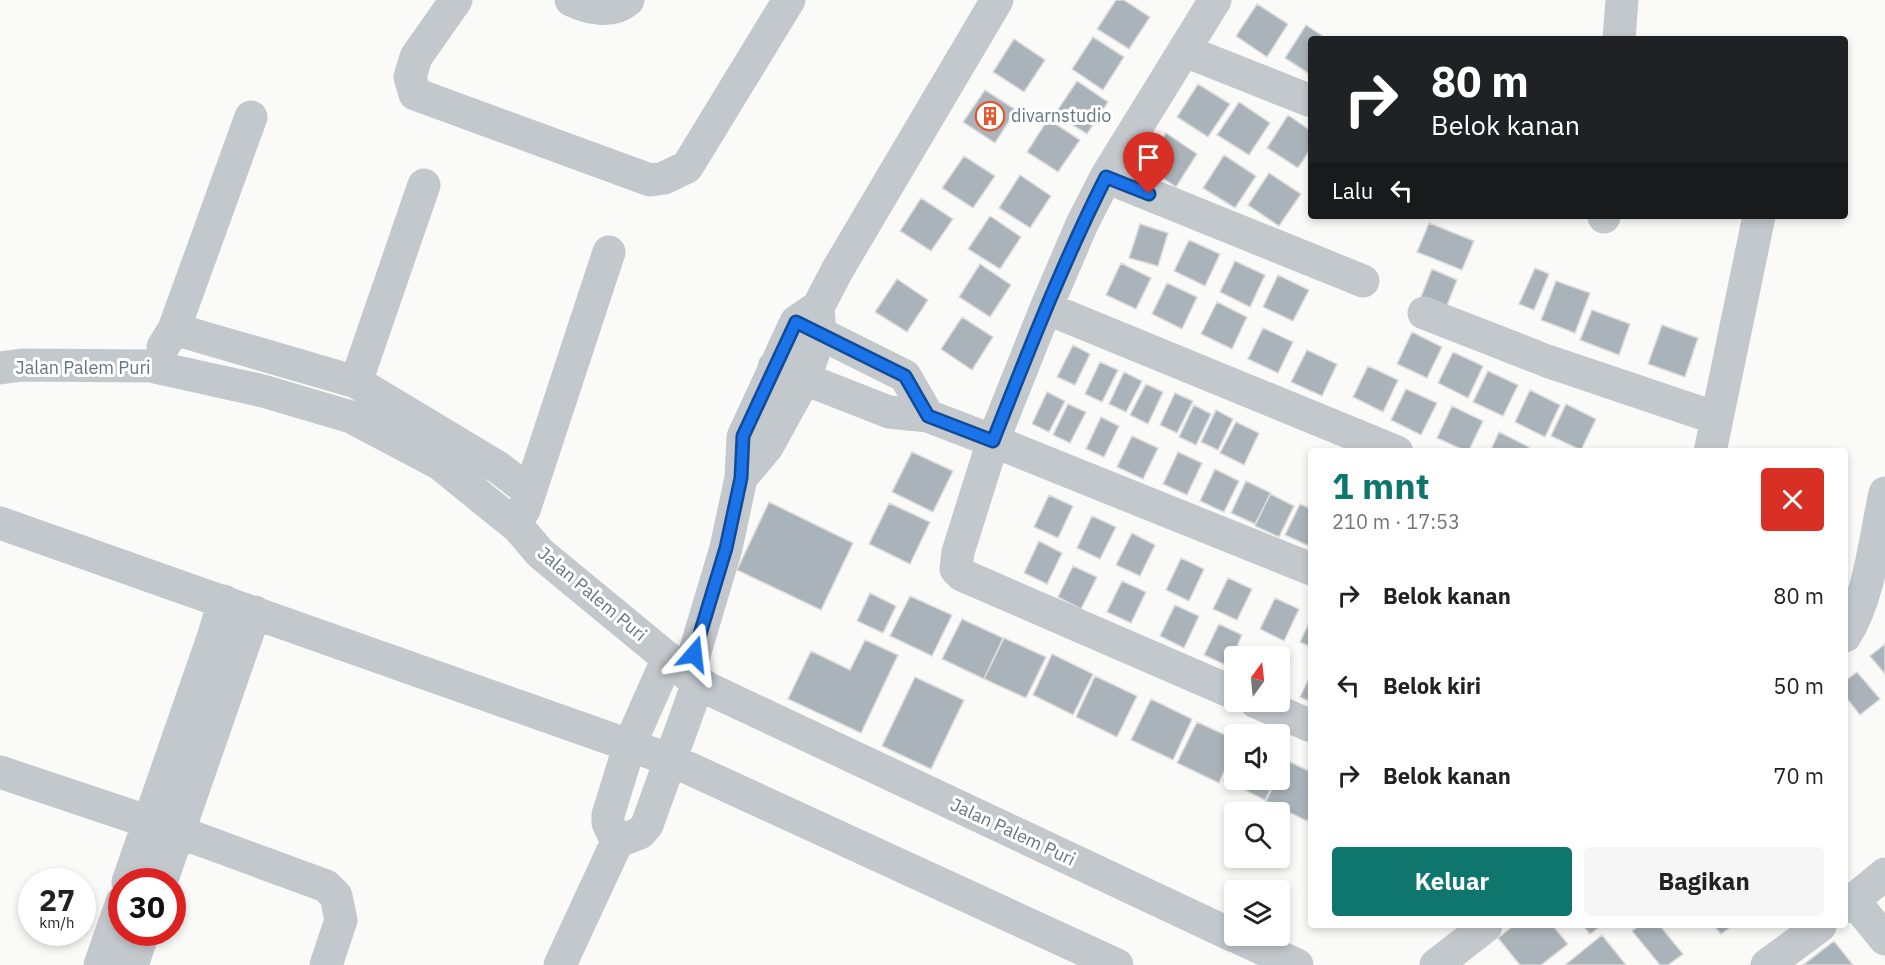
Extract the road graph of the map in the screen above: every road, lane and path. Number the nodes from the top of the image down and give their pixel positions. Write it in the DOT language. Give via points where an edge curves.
graph roads {
  1 [pos="456,0"];
  2 [pos="571,0"];
  3 [pos="628,0"];
  4 [pos="789,0"];
  5 [pos="997,0"];
  6 [pos="1215,0"];
  7 [pos="1622,0"];
  8 [pos="1619,36"];
  9 [pos="1185,51"];
  10 [pos="1308,100"];
  11 [pos="251,117"];
  12 [pos="1106,177"];
  13 [pos="424,185"];
  14 [pos="1758,219"];
  15 [pos="609,252"];
  16 [pos="1363,280"];
  17 [pos="1046,308"];
  18 [pos="1425,314"];
  19 [pos="812,321"];
  20 [pos="174,329"];
  21 [pos="150,366"];
  22 [pos="774,367"];
  23 [pos="0,368"];
  24 [pos="805,378"];
  25 [pos="356,382"];
  26 [pos="928,416"];
  27 [pos="1716,418"];
  28 [pos="993,441"];
  29 [pos="1387,448"];
  30 [pos="1711,448"];
  31 [pos="741,478"];
  32 [pos="529,490"];
  33 [pos="1885,493"];
  34 [pos="0,523"];
  35 [pos="519,528"];
  36 [pos="1308,568"];
  37 [pos="224,601"];
  38 [pos="255,612"];
  39 [pos="1848,632"];
  40 [pos="685,672"];
  41 [pos="1224,689"];
  42 [pos="1279,712"];
  43 [pos="1308,725"];
  44 [pos="630,744"];
  45 [pos="671,760"];
  46 [pos="0,772"];
  47 [pos="164,827"];
  48 [pos="617,842"];
  49 [pos="137,868"];
  50 [pos="162,868"];
  51 [pos="1885,874"];
  52 [pos="1849,904"];
  53 [pos="1483,928"];
  54 [pos="1817,928"];
  55 [pos="1224,931"];
  56 [pos="1885,939"];
  57 [pos="108,942"];
  58 [pos="139,946"];
  59 [pos="1256,946"];
  60 [pos="100,965"];
  61 [pos="132,965"];
  62 [pos="326,965"];
  63 [pos="560,965"];
  64 [pos="1117,965"];
  65 [pos="1297,965"];
  66 [pos="1436,965"];
  67 [pos="1767,965"];
  1 -- 4 [label="street" via="416,57 410,77 415,94 650,180 687,167"];
  2 -- 3 [label="street" via="608,9"];
  5 -- 19 [label="street" via="838,269"];
  6 -- 9 [label="street"];
  7 -- 8 [label="street"];
  9 -- 10 [label="street"];
  9 -- 12 [label="street"];
  11 -- 20 [label="street"];
  12 -- 16 [label="street"];
  12 -- 17 [label="street"];
  13 -- 25 [label="street"];
  14 -- 27 [label="street"];
  15 -- 32 [label="street"];
  17 -- 28 [label="street"];
  17 -- 29 [label="street"];
  18 -- 27 [label="street" via="1547,361"];
  19 -- 22 [label="street"];
  19 -- 24 [label="street"];
  19 -- 26 [label="street" via="905,376"];
  20 -- 21 [label="street"];
  20 -- 25 [label="street"];
  21 -- 23 [label="street, Jalan Palem Puri"];
  21 -- 35 [label="street, Jalan Palem Puri" via="263,391 351,417 440,464"];
  22 -- 24 [label="street"];
  22 -- 31 [label="street" via="743,436"];
  24 -- 26 [label="street" via="889,412"];
  24 -- 31 [label="street" via="767,447"];
  25 -- 32 [label="street"];
  26 -- 28 [label="street"];
  27 -- 30 [label="street"];
  28 -- 36 [label="street"];
  28 -- 41 [label="street" via="956,569 962,575"];
  31 -- 40 [label="street" via="717,582"];
  32 -- 35 [label="street"];
  33 -- 39 [label="street" via="1865,589"];
  34 -- 37 [label="street"];
  35 -- 40 [label="street, Jalan Palem Puri" via="540,553"];
  37 -- 38 [label="street"];
  37 -- 47 [label="street"];
  38 -- 44 [label="street"];
  38 -- 47 [label="street"];
  40 -- 44 [label="street"];
  40 -- 45 [label="street"];
  40 -- 55 [label="street, Jalan Palem Puri"];
  42 -- 43 [label="street"];
  44 -- 45 [label="street"];
  44 -- 48 [label="street" via="608,815"];
  45 -- 48 [label="street" via="647,825 640,833"];
  45 -- 64 [label="street"];
  46 -- 47 [label="street"];
  47 -- 49 [label="street"];
  47 -- 50 [label="street"];
  47 -- 62 [label="street" via="326,886 336,896 341,920"];
  48 -- 63 [label="street"];
  51 -- 52 [label="street"];
  52 -- 56 [label="street"];
  53 -- 66 [label="street"];
  54 -- 67 [label="street"];
  57 -- 60 [label="street"];
  58 -- 61 [label="street"];
  59 -- 65 [label="street, Jalan Palem Puri"];
}
